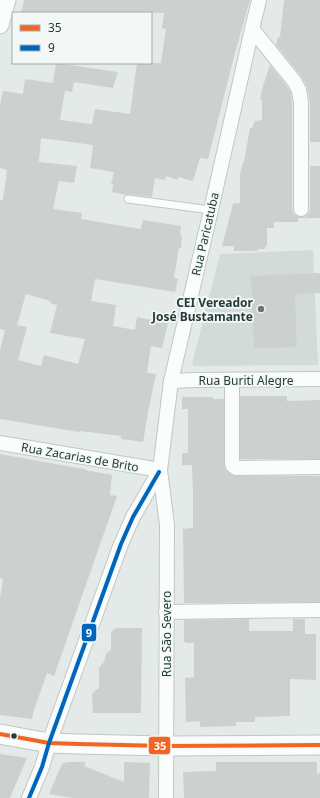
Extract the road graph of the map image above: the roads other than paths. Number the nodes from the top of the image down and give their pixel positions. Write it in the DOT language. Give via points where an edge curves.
graph roads {
  1 [pos="7,0"];
  2 [pos="259,0"];
  3 [pos="0,25"];
  4 [pos="252,29"];
  5 [pos="128,198"];
  6 [pos="301,209"];
  7 [pos="211,210"];
  8 [pos="320,379"];
  9 [pos="232,380"];
  10 [pos="171,381"];
  11 [pos="0,443"];
  12 [pos="320,467"];
  13 [pos="160,470"];
  14 [pos="320,610"];
  15 [pos="166,612"];
  16 [pos="0,734"];
  17 [pos="49,743"];
  18 [pos="320,745"];
  19 [pos="165,746"];
  20 [pos="28,798"];
  21 [pos="166,798"];
  1 -- 3 [label="street"];
  2 -- 4 [label="street, Rua Paricatuba"];
  4 -- 6 [label="street" via="299,90"];
  4 -- 7 [label="street, Rua Paricatuba"];
  5 -- 7 [label="lane"];
  7 -- 10 [label="street, Rua Paricatuba"];
  8 -- 9 [label="street, Rua Buriti Alegre"];
  9 -- 10 [label="street, Rua Buriti Alegre"];
  9 -- 12 [label="street" via="233,466"];
  10 -- 13 [label="street, Rua Paricatuba"];
  11 -- 13 [label="street, Rua Zacarias de Brito"];
  13 -- 15 [label="street, Rua São Severo" via="167,525"];
  13 -- 17 [label="street" via="121,544"];
  14 -- 15 [label="street"];
  15 -- 19 [label="street, Rua São Severo"];
  16 -- 17 [label="main road"];
  17 -- 19 [label="main road"];
  17 -- 20 [label="street" via="42,768"];
  18 -- 19 [label="main road"];
  19 -- 21 [label="street, Rua São Severo"];
}
